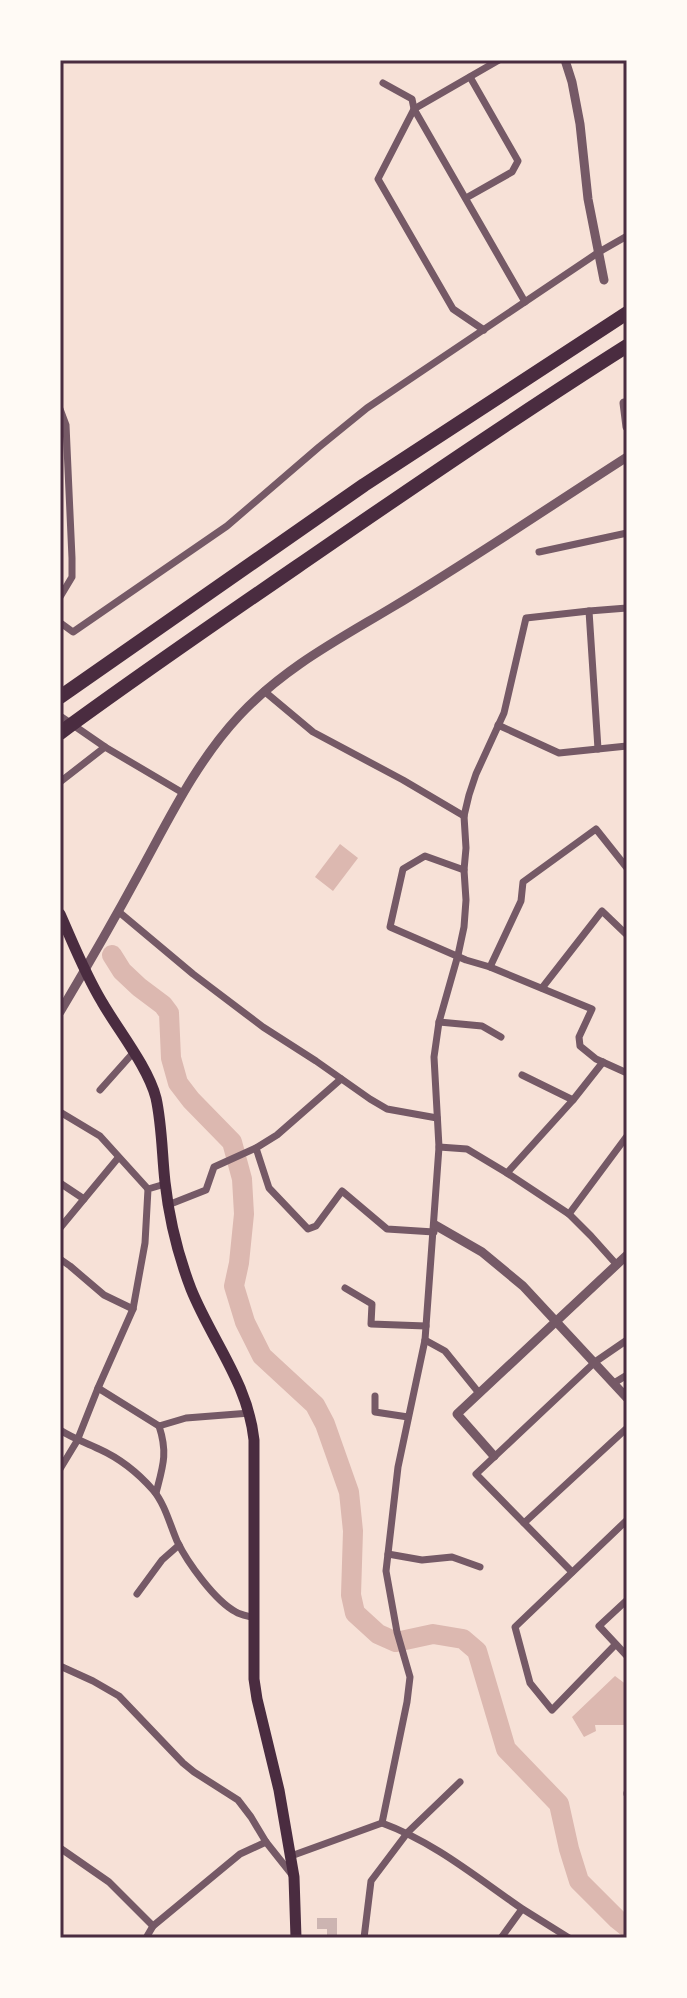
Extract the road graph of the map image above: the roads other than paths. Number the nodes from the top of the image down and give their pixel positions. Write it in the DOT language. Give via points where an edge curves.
graph roads {
  1 [pos="499,60"];
  2 [pos="565,60"];
  3 [pos="470,77"];
  4 [pos="383,83"];
  5 [pos="414,109"];
  6 [pos="466,198"];
  7 [pos="627,236"];
  8 [pos="599,252"];
  9 [pos="604,280"];
  10 [pos="525,302"];
  11 [pos="627,313"];
  12 [pos="484,330"];
  13 [pos="627,346"];
  14 [pos="624,403"];
  15 [pos="60,409"];
  16 [pos="627,427"];
  17 [pos="627,457"];
  18 [pos="627,533"];
  19 [pos="539,552"];
  20 [pos="60,597"];
  21 [pos="627,608"];
  22 [pos="589,611"];
  23 [pos="61,623"];
  24 [pos="264,691"];
  25 [pos="60,697"];
  26 [pos="60,716"];
  27 [pos="498,725"];
  28 [pos="60,733"];
  29 [pos="627,746"];
  30 [pos="105,747"];
  31 [pos="598,749"];
  32 [pos="60,782"];
  33 [pos="183,793"];
  34 [pos="464,816"];
  35 [pos="627,868"];
  36 [pos="464,870"];
  37 [pos="119,912"];
  38 [pos="60,914"];
  39 [pos="627,935"];
  40 [pos="458,955"];
  41 [pos="490,967"];
  42 [pos="85,970"];
  43 [pos="542,988"];
  44 [pos="60,1012"];
  45 [pos="439,1022"];
  46 [pos="501,1037"];
  47 [pos="133,1053"];
  48 [pos="603,1062"];
  49 [pos="627,1073"];
  50 [pos="522,1075"];
  51 [pos="341,1079"];
  52 [pos="100,1090"];
  53 [pos="573,1100"];
  54 [pos="60,1112"];
  55 [pos="437,1118"];
  56 [pos="627,1136"];
  57 [pos="439,1147"];
  58 [pos="256,1148"];
  59 [pos="118,1158"];
  60 [pos="507,1173"];
  61 [pos="60,1183"];
  62 [pos="165,1184"];
  63 [pos="148,1189"];
  64 [pos="84,1199"];
  65 [pos="168,1205"];
  66 [pos="569,1214"];
  67 [pos="60,1228"];
  68 [pos="434,1228"];
  69 [pos="627,1255"];
  70 [pos="60,1259"];
  71 [pos="617,1265"];
  72 [pos="345,1288"];
  73 [pos="133,1309"];
  74 [pos="555,1321"];
  75 [pos="426,1326"];
  76 [pos="425,1340"];
  77 [pos="627,1340"];
  78 [pos="595,1362"];
  79 [pos="627,1375"];
  80 [pos="614,1383"];
  81 [pos="98,1388"];
  82 [pos="479,1393"];
  83 [pos="375,1396"];
  84 [pos="627,1398"];
  85 [pos="250,1413"];
  86 [pos="408,1417"];
  87 [pos="159,1426"];
  88 [pos="627,1428"];
  89 [pos="60,1430"];
  90 [pos="77,1441"];
  91 [pos="494,1456"];
  92 [pos="60,1469"];
  93 [pos="156,1493"];
  94 [pos="627,1520"];
  95 [pos="524,1523"];
  96 [pos="179,1545"];
  97 [pos="388,1554"];
  98 [pos="480,1567"];
  99 [pos="572,1572"];
  100 [pos="137,1594"];
  101 [pos="627,1600"];
  102 [pos="254,1618"];
  103 [pos="615,1645"];
  104 [pos="627,1656"];
  105 [pos="60,1666"];
  106 [pos="460,1782"];
  107 [pos="382,1823"];
  108 [pos="408,1832"];
  109 [pos="266,1842"];
  110 [pos="60,1848"];
  111 [pos="291,1856"];
  112 [pos="294,1877"];
  113 [pos="522,1909"];
  114 [pos="153,1926"];
  115 [pos="146,1938"];
  116 [pos="296,1938"];
  117 [pos="364,1938"];
  118 [pos="501,1938"];
  119 [pos="569,1938"];
  1 -- 3 [label="street"];
  2 -- 8 [label="street"];
  3 -- 5 [label="street"];
  3 -- 6 [label="street" via="518,161 512,172"];
  4 -- 5 [label="street" via="412,99"];
  5 -- 6 [label="street"];
  5 -- 12 [label="street" via="378,179 453,309"];
  6 -- 10 [label="street"];
  7 -- 8 [label="street"];
  8 -- 9 [label="street"];
  8 -- 10 [label="street"];
  10 -- 12 [label="street"];
  11 -- 25 [label="highway" via="364,485"];
  12 -- 23 [label="street" via="367,408 214,535 73,632"];
  13 -- 28 [label="highway" via="382,508"];
  14 -- 16 [label="street"];
  15 -- 20 [label="street" via="66,425 72,577"];
  17 -- 24 [label="street"];
  18 -- 19 [label="street"];
  21 -- 22 [label="street"];
  22 -- 27 [label="street" via="526,618"];
  22 -- 31 [label="street"];
  24 -- 33 [label="street" via="210,751"];
  24 -- 34 [label="street" via="313,732"];
  26 -- 30 [label="street"];
  27 -- 31 [label="street" via="559,753"];
  27 -- 34 [label="street"];
  29 -- 31 [label="street"];
  30 -- 32 [label="street"];
  30 -- 33 [label="street"];
  33 -- 37 [label="street"];
  34 -- 36 [label="street"];
  35 -- 41 [label="street" via="596,829 523,882 521,901"];
  36 -- 40 [label="street" via="466,900"];
  36 -- 40 [label="street" via="425,856 403,869 390,927"];
  37 -- 42 [label="street"];
  37 -- 51 [label="street" via="252,1019"];
  38 -- 42 [label="main road"];
  39 -- 43 [label="street" via="602,911"];
  40 -- 41 [label="street"];
  40 -- 45 [label="street"];
  41 -- 43 [label="street"];
  42 -- 44 [label="street"];
  42 -- 47 [label="main road"];
  43 -- 48 [label="street" via="592,1009 580,1046"];
  45 -- 46 [label="street" via="482,1026"];
  45 -- 55 [label="street" via="434,1057"];
  47 -- 52 [label="street"];
  47 -- 62 [label="main road" via="155,1095"];
  48 -- 49 [label="street"];
  48 -- 53 [label="street"];
  50 -- 53 [label="street"];
  51 -- 55 [label="street" via="387,1109"];
  51 -- 58 [label="street"];
  53 -- 60 [label="street"];
  54 -- 59 [label="street" via="100,1136"];
  55 -- 57 [label="street"];
  56 -- 66 [label="street"];
  57 -- 60 [label="street" via="467,1149"];
  57 -- 68 [label="street"];
  58 -- 65 [label="street" via="214,1167 206,1190"];
  58 -- 68 [label="street" via="269,1188 308,1229 342,1191 387,1229"];
  59 -- 63 [label="street"];
  59 -- 64 [label="street"];
  60 -- 66 [label="street"];
  61 -- 64 [label="street"];
  62 -- 63 [label="street"];
  62 -- 65 [label="main road"];
  63 -- 73 [label="street"];
  64 -- 67 [label="street"];
  65 -- 85 [label="main road" via="191,1288"];
  66 -- 71 [label="street"];
  68 -- 74 [label="street" via="482,1252"];
  68 -- 75 [label="street"];
  69 -- 71 [label="street"];
  70 -- 73 [label="street" via="104,1295"];
  71 -- 74 [label="street"];
  72 -- 75 [label="street" via="372,1304 371,1324"];
  73 -- 81 [label="street"];
  74 -- 78 [label="street"];
  74 -- 82 [label="street"];
  75 -- 76 [label="street"];
  76 -- 82 [label="street" via="445,1351"];
  76 -- 86 [label="street"];
  77 -- 78 [label="street"];
  78 -- 80 [label="street"];
  78 -- 91 [label="street"];
  79 -- 80 [label="street"];
  80 -- 84 [label="street"];
  81 -- 87 [label="street"];
  81 -- 90 [label="street"];
  82 -- 91 [label="street" via="457,1414"];
  83 -- 86 [label="street" via="375,1412"];
  85 -- 87 [label="street" via="186,1418"];
  85 -- 102 [label="main road"];
  86 -- 97 [label="street"];
  87 -- 93 [label="street" via="165,1459"];
  88 -- 95 [label="street"];
  89 -- 90 [label="street"];
  90 -- 92 [label="street"];
  90 -- 93 [label="street" via="118,1459"];
  91 -- 95 [label="street" via="476,1474"];
  93 -- 96 [label="street"];
  94 -- 99 [label="street"];
  95 -- 99 [label="street"];
  96 -- 100 [label="street"];
  96 -- 102 [label="street" via="215,1595 235,1612"];
  97 -- 98 [label="street" via="422,1560 452,1557"];
  97 -- 107 [label="street" via="387,1587 410,1677"];
  99 -- 103 [label="street" via="515,1627 530,1683 552,1710"];
  101 -- 103 [label="street" via="599,1626"];
  102 -- 111 [label="main road" via="257,1699"];
  103 -- 104 [label="street"];
  105 -- 109 [label="street" via="119,1696 183,1763 238,1800"];
  106 -- 108 [label="street"];
  107 -- 108 [label="street"];
  107 -- 111 [label="street"];
  108 -- 113 [label="street"];
  108 -- 117 [label="street" via="371,1881"];
  109 -- 112 [label="street"];
  109 -- 114 [label="street" via="240,1854"];
  110 -- 114 [label="street" via="109,1882"];
  111 -- 112 [label="main road"];
  112 -- 116 [label="main road"];
  113 -- 118 [label="street"];
  113 -- 119 [label="street"];
  114 -- 115 [label="street"];
}
